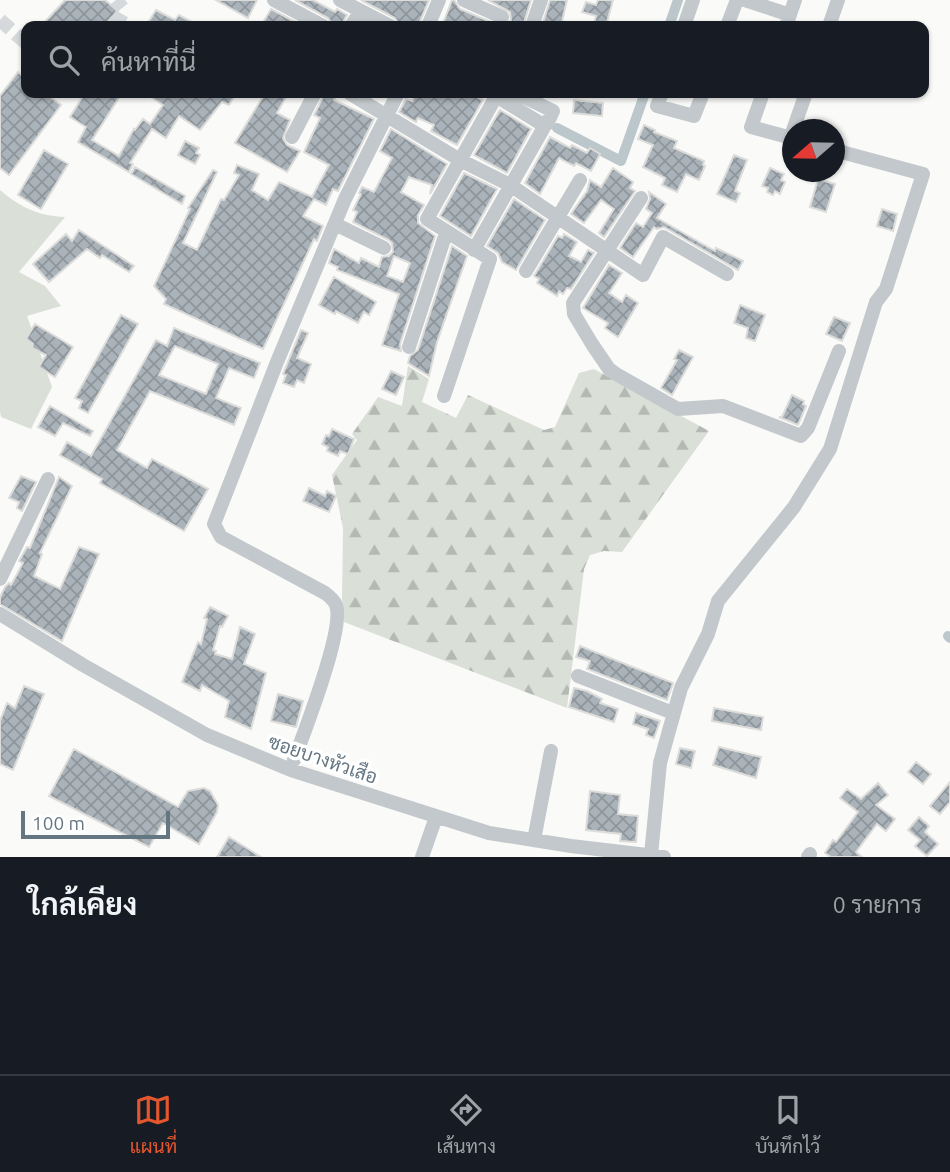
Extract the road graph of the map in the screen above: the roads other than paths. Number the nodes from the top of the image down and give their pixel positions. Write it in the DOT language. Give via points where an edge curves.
graph roads {
  1 [pos="274,0"];
  2 [pos="340,0"];
  3 [pos="439,0"];
  4 [pos="464,0"];
  5 [pos="541,0"];
  6 [pos="693,0"];
  7 [pos="737,0"];
  8 [pos="745,0"];
  9 [pos="795,0"];
  10 [pos="838,0"];
  11 [pos="361,11"];
  12 [pos="502,17"];
  13 [pos="314,21"];
  14 [pos="354,21"];
  15 [pos="380,21"];
  16 [pos="430,21"];
  17 [pos="534,21"];
  18 [pos="689,21"];
  19 [pos="729,21"];
  20 [pos="788,21"];
  21 [pos="831,21"];
  22 [pos="312,98"];
  23 [pos="358,98"];
  24 [pos="395,98"];
  25 [pos="495,98"];
  26 [pos="503,98"];
  27 [pos="526,98"];
  28 [pos="660,98"];
  29 [pos="701,98"];
  30 [pos="761,98"];
  31 [pos="804,98"];
  32 [pos="387,114"];
  33 [pos="797,119"];
  34 [pos="547,124"];
  35 [pos="782,132"];
  36 [pos="292,137"];
  37 [pos="845,153"];
  38 [pos="460,160"];
  39 [pos="580,180"];
  40 [pos="510,185"];
  41 [pos="641,198"];
  42 [pos="558,218"];
  43 [pos="335,224"];
  44 [pos="446,233"];
  45 [pos="384,248"];
  46 [pos="474,250"];
  47 [pos="606,251"];
  48 [pos="526,271"];
  49 [pos="727,274"];
  50 [pos="410,347"];
  51 [pos="839,351"];
  52 [pos="444,396"];
  53 [pos="48,480"];
  54 [pos="0,579"];
  55 [pos="0,614"];
  56 [pos="578,677"];
  57 [pos="673,713"];
  58 [pos="551,751"];
  59 [pos="293,765"];
  60 [pos="436,817"];
  61 [pos="534,840"];
  62 [pos="657,856"];
  63 [pos="422,857"];
  1 -- 13 [label="street"];
  2 -- 11 [label="street"];
  3 -- 16 [label="street"];
  4 -- 12 [label="street"];
  5 -- 17 [label="street"];
  6 -- 18 [label="street"];
  7 -- 19 [label="street"];
  8 -- 20 [label="street"];
  9 -- 20 [label="street"];
  10 -- 21 [label="street"];
  11 -- 14 [label="street"];
  11 -- 15 [label="street"];
  22 -- 36 [label="street"];
  23 -- 32 [label="street"];
  24 -- 32 [label="street"];
  25 -- 38 [label="street"];
  26 -- 40 [label="street" via="542,127"];
  27 -- 34 [label="street" via="552,111"];
  28 -- 29 [label="street" via="657,106 694,116"];
  30 -- 35 [label="street" via="751,127"];
  31 -- 33 [label="street"];
  32 -- 38 [label="street"];
  32 -- 43 [label="street"];
  37 -- 57 [label="street" via="923,174 886,289 876,302 830,449 794,507 718,601"];
  38 -- 40 [label="street"];
  38 -- 44 [label="street" via="427,219"];
  39 -- 42 [label="street"];
  40 -- 42 [label="street"];
  40 -- 46 [label="street"];
  41 -- 47 [label="street"];
  42 -- 47 [label="street"];
  42 -- 48 [label="street"];
  43 -- 45 [label="street"];
  43 -- 59 [label="street" via="214,524 220,537 325,593 336,606 332,642"];
  44 -- 46 [label="street"];
  44 -- 50 [label="street"];
  46 -- 52 [label="street" via="490,259"];
  47 -- 49 [label="street" via="643,275 663,237"];
  47 -- 51 [label="street" via="573,303 574,314 608,369 678,409 723,406 801,436"];
  53 -- 54 [label="street"];
  55 -- 59 [label="street, ซอยบางหัวเสือ" via="207,735"];
  56 -- 57 [label="street"];
  57 -- 62 [label="street" via="660,763"];
  58 -- 61 [label="street"];
  59 -- 60 [label="street, ซอยบางหัวเสือ"];
  60 -- 61 [label="street, ซอยบางหัวเสือ"];
  60 -- 63 [label="street"];
  61 -- 62 [label="street, ซอยบางหัวเสือ"];
}
